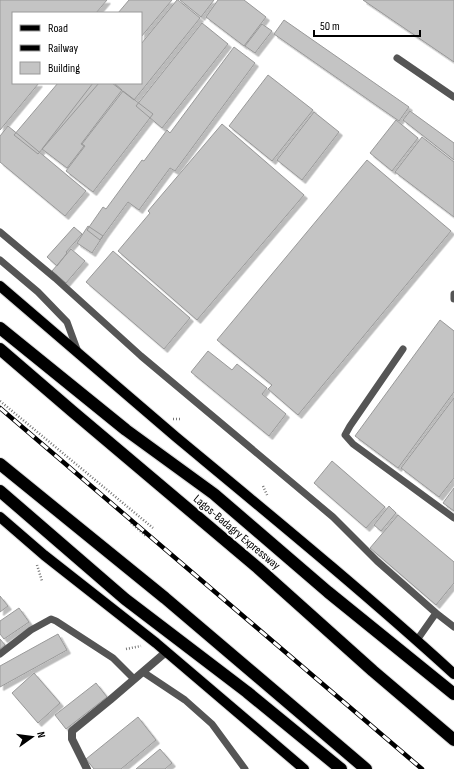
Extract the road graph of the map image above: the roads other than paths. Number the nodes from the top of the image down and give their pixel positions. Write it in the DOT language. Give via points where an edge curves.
graph roads {
  1 [pos="397,58"];
  2 [pos="454,97"];
  3 [pos="0,232"];
  4 [pos="0,260"];
  5 [pos="0,286"];
  6 [pos="454,294"];
  7 [pos="454,299"];
  8 [pos="0,328"];
  9 [pos="0,349"];
  10 [pos="403,349"];
  11 [pos="78,352"];
  12 [pos="0,464"];
  13 [pos="0,491"];
  14 [pos="0,516"];
  15 [pos="454,518"];
  16 [pos="436,613"];
  17 [pos="454,627"];
  18 [pos="416,640"];
  19 [pos="166,652"];
  20 [pos="0,654"];
  21 [pos="143,672"];
  22 [pos="454,674"];
  23 [pos="134,679"];
  24 [pos="454,694"];
  25 [pos="454,740"];
  26 [pos="86,769"];
  27 [pos="245,769"];
  28 [pos="304,769"];
  29 [pos="341,769"];
  30 [pos="366,769"];
  1 -- 2 [label="lane"];
  3 -- 16 [label="lane" via="141,356 333,516 377,561"];
  4 -- 11 [label="lane" via="38,292 67,322"];
  5 -- 11 [label="main road"];
  6 -- 7 [label="lane"];
  8 -- 24 [label="highway" via="126,430 214,494 328,592"];
  9 -- 25 [label="highway, Lagos-Badagry Expressway" via="258,568"];
  10 -- 15 [label="lane" via="345,435 353,444"];
  11 -- 18 [label="main road"];
  12 -- 30 [label="highway" via="165,598"];
  13 -- 29 [label="highway" via="125,599 247,692"];
  14 -- 19 [label="main road" via="44,555"];
  16 -- 17 [label="lane"];
  16 -- 18 [label="lane"];
  18 -- 22 [label="main road"];
  19 -- 21 [label="street"];
  19 -- 28 [label="main road"];
  20 -- 23 [label="lane" via="31,630 51,619 112,658"];
  21 -- 23 [label="street"];
  21 -- 27 [label="lane" via="185,700 212,724"];
  23 -- 26 [label="street" via="72,730 72,739"];
}
